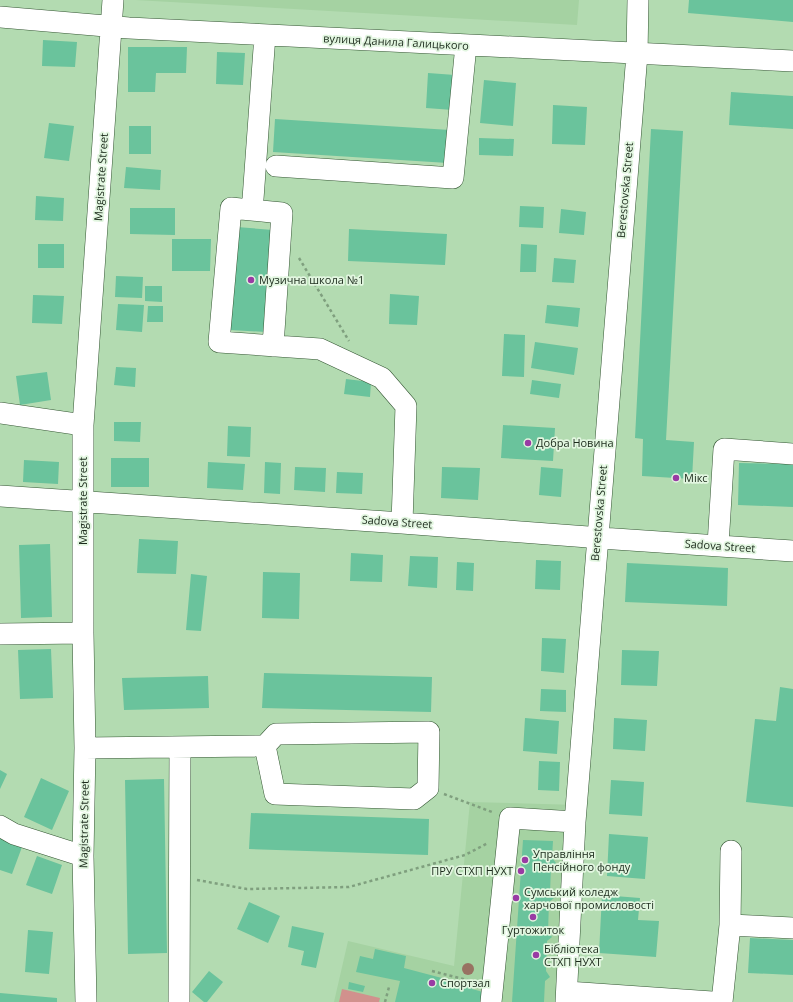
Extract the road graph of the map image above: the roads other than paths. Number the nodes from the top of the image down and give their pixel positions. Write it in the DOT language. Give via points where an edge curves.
graph roads {
  1 [pos="113,0"];
  2 [pos="638,0"];
  3 [pos="0,17"];
  4 [pos="112,26"];
  5 [pos="265,35"];
  6 [pos="466,45"];
  7 [pos="637,54"];
  8 [pos="793,61"];
  9 [pos="276,166"];
  10 [pos="253,199"];
  11 [pos="272,346"];
  12 [pos="0,413"];
  13 [pos="83,425"];
  14 [pos="793,454"];
  15 [pos="0,496"];
  16 [pos="83,502"];
  17 [pos="402,523"];
  18 [pos="597,537"];
  19 [pos="718,545"];
  20 [pos="793,551"];
  21 [pos="83,633"];
  22 [pos="0,634"];
  23 [pos="265,746"];
  24 [pos="180,747"];
  25 [pos="85,748"];
  26 [pos="575,822"];
  27 [pos="0,826"];
  28 [pos="731,851"];
  29 [pos="83,856"];
  30 [pos="730,925"];
  31 [pos="793,928"];
  32 [pos="491,996"];
  33 [pos="566,997"];
  34 [pos="86,1002"];
  35 [pos="179,1002"];
  36 [pos="712,1002"];
  37 [pos="722,1002"];
  1 -- 4 [label="street, Magistrate Street"];
  2 -- 7 [label="street, Berestovska Street"];
  3 -- 4 [label="street, вулиця Данила Галицького"];
  4 -- 5 [label="street, вулиця Данила Галицького"];
  4 -- 13 [label="street, Magistrate Street"];
  5 -- 6 [label="street, вулиця Данила Галицького"];
  5 -- 10 [label="street"];
  6 -- 7 [label="street, вулиця Данила Галицького"];
  6 -- 9 [label="street" via="453,178"];
  7 -- 8 [label="street, вулиця Данила Галицького"];
  7 -- 18 [label="street, Berestovska Street"];
  11 -- 11 [label="street" via="219,342 231,208 282,213"];
  11 -- 17 [label="street" via="320,349 382,378 406,406"];
  12 -- 13 [label="street"];
  13 -- 16 [label="street, Magistrate Street"];
  14 -- 19 [label="street" via="724,449"];
  15 -- 16 [label="street, Sadova Street"];
  16 -- 17 [label="street, Sadova Street"];
  16 -- 21 [label="street, Magistrate Street"];
  17 -- 18 [label="street, Sadova Street"];
  18 -- 19 [label="street, Sadova Street"];
  18 -- 26 [label="street, Berestovska Street"];
  19 -- 20 [label="street, Sadova Street"];
  21 -- 22 [label="street"];
  21 -- 25 [label="street, Magistrate Street"];
  23 -- 23 [label="street" via="276,734 429,732 428,788 414,799 275,794"];
  23 -- 24 [label="street"];
  24 -- 25 [label="street"];
  24 -- 35 [label="street"];
  25 -- 29 [label="street, Magistrate Street"];
  26 -- 32 [label="street" via="509,826"];
  26 -- 33 [label="street, Berestovska Street"];
  27 -- 29 [label="street" via="14,834"];
  28 -- 30 [label="street"];
  29 -- 34 [label="street, Magistrate Street"];
  30 -- 31 [label="street"];
  30 -- 37 [label="street"];
  33 -- 36 [label="street"];
}
